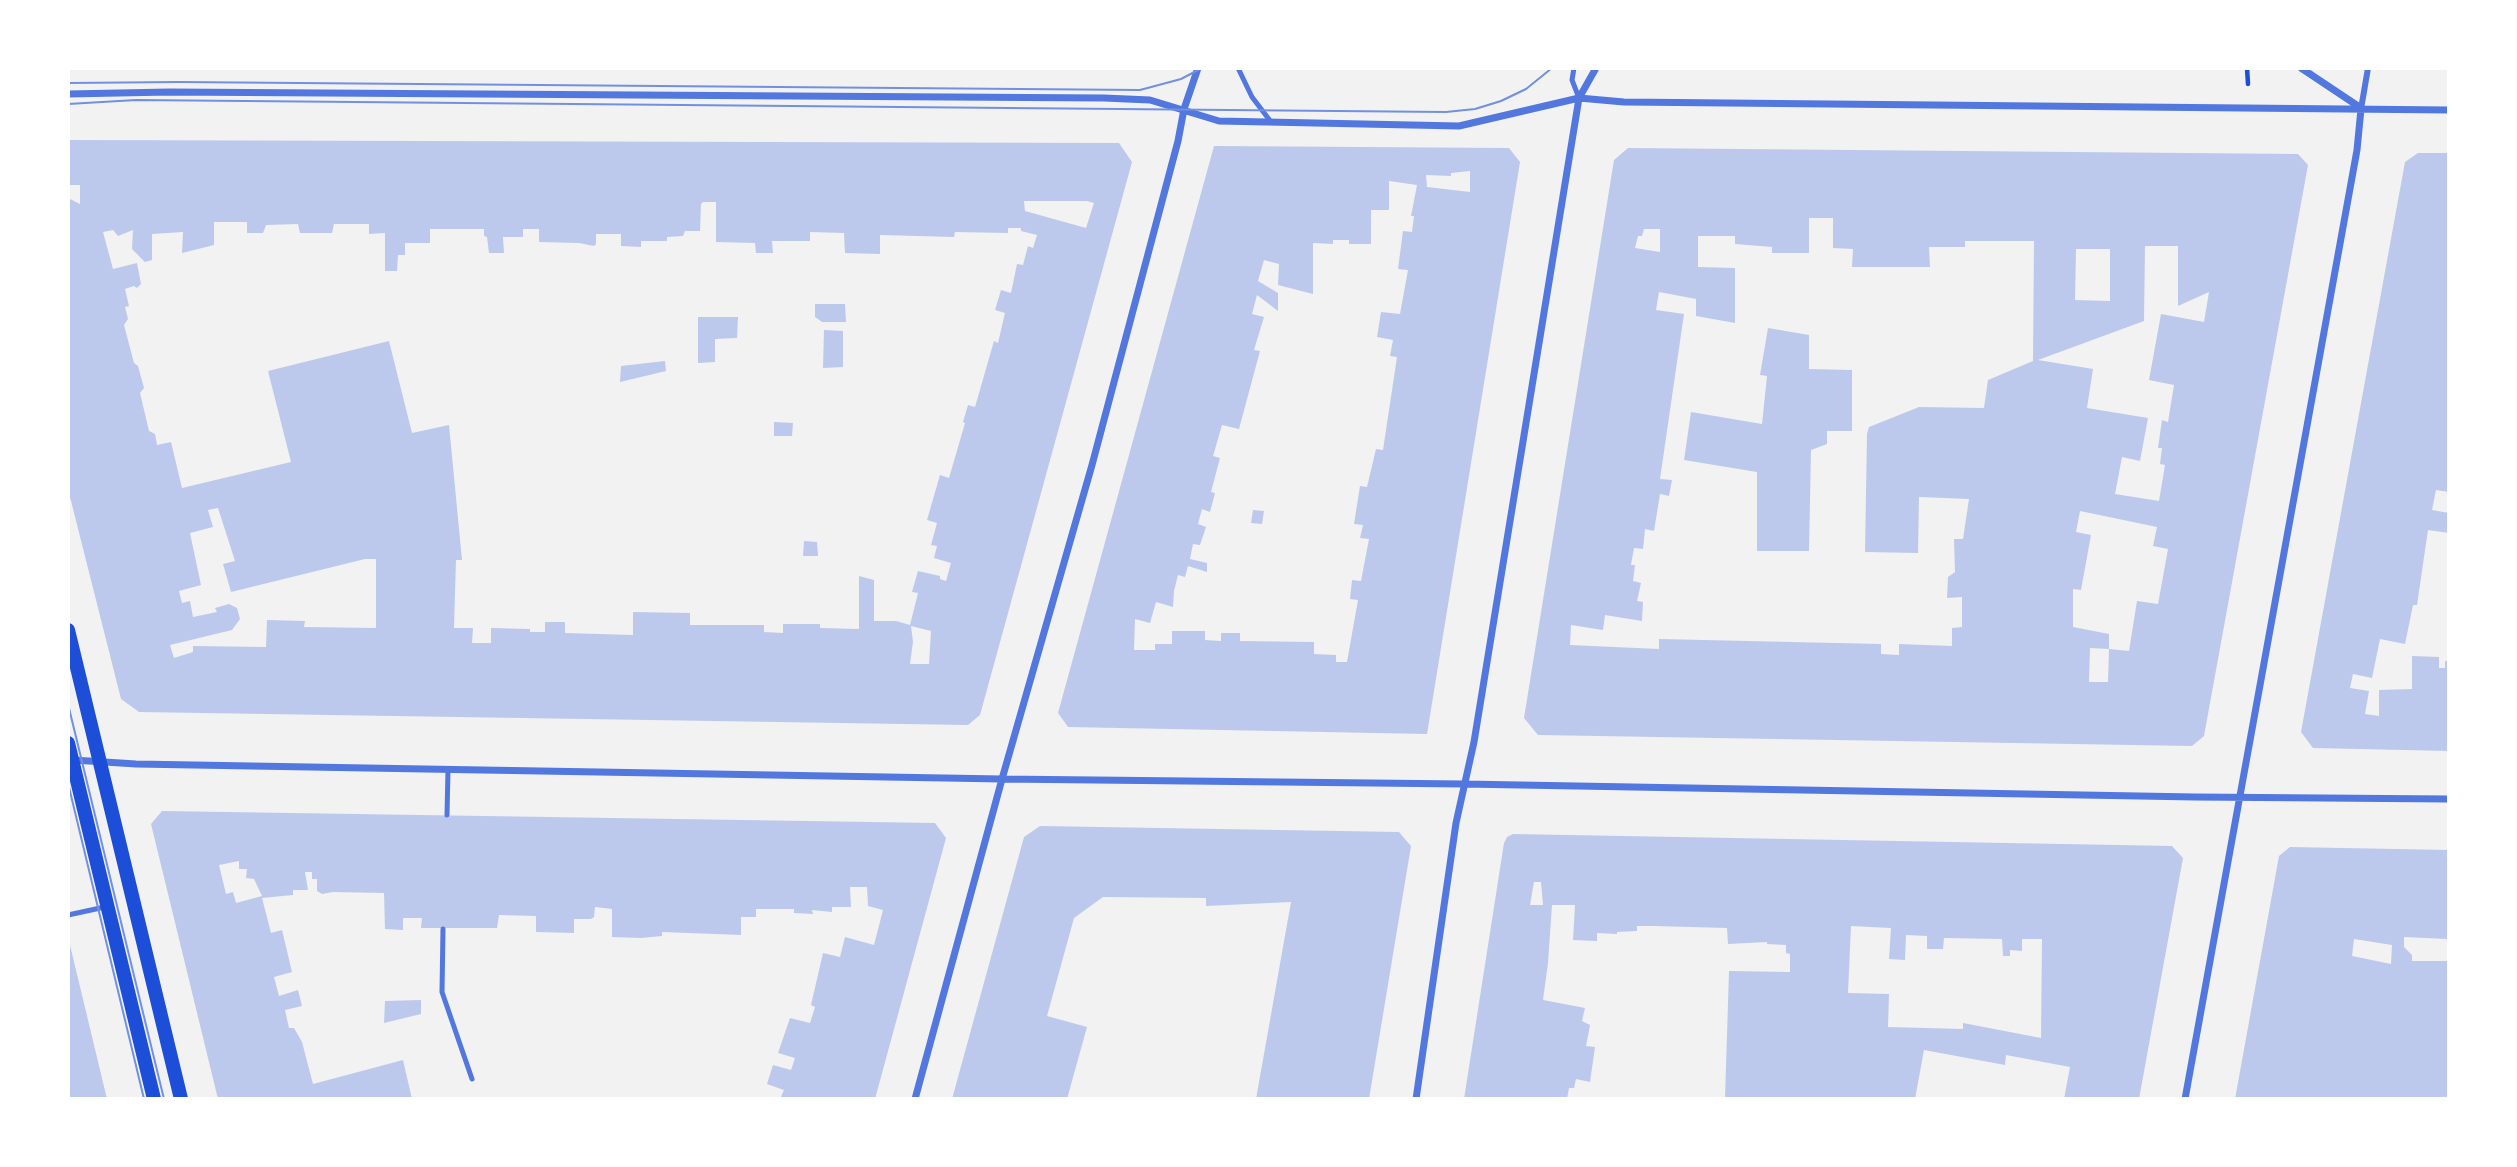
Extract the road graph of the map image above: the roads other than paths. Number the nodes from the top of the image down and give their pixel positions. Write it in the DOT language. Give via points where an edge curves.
graph roads {
  1 [pos="1198,68"];
  2 [pos="1238,68"];
  3 [pos="1574,68"];
  4 [pos="1596,68"];
  5 [pos="2301,68"];
  6 [pos="2368,68"];
  7 [pos="68,94"];
  8 [pos="1579,98"];
  9 [pos="1184,109"];
  10 [pos="2361,109"];
  11 [pos="2449,110"];
  12 [pos="1272,123"];
  13 [pos="68,630"];
  14 [pos="68,743"];
  15 [pos="72,760"];
  16 [pos="101,762"];
  17 [pos="448,770"];
  18 [pos="1002,779"];
  19 [pos="1464,784"];
  20 [pos="2241,796"];
  21 [pos="2449,799"];
  22 [pos="447,816"];
  23 [pos="108,906"];
  24 [pos="68,915"];
  25 [pos="443,929"];
  26 [pos="471,1079"];
  27 [pos="154,1099"];
  28 [pos="181,1099"];
  29 [pos="915,1099"];
  30 [pos="1416,1099"];
  31 [pos="2185,1099"];
  1 -- 9 [label="street"];
  2 -- 12 [label="lane"];
  3 -- 8 [label="lane" via="1572,80"];
  4 -- 8 [label="street"];
  5 -- 10 [label="street"];
  6 -- 10 [label="street"];
  7 -- 9 [label="street" via="1104,98 1150,100"];
  8 -- 10 [label="street"];
  8 -- 12 [label="street" via="1459,126"];
  8 -- 19 [label="street"];
  9 -- 12 [label="street" via="1219,121"];
  9 -- 18 [label="street" via="1092,465"];
  10 -- 11 [label="street"];
  10 -- 20 [label="street" via="2353,177"];
  13 -- 16 [label="main road"];
  14 -- 15 [label="main road"];
  15 -- 16 [label="street"];
  15 -- 23 [label="main road"];
  16 -- 17 [label="street"];
  16 -- 28 [label="main road"];
  17 -- 18 [label="street"];
  17 -- 22 [label="lane"];
  18 -- 19 [label="street"];
  18 -- 29 [label="street"];
  19 -- 20 [label="street"];
  19 -- 30 [label="street"];
  20 -- 21 [label="street"];
  20 -- 31 [label="street"];
  23 -- 24 [label="lane"];
  23 -- 27 [label="main road"];
  25 -- 26 [label="lane" via="442,992"];
}
